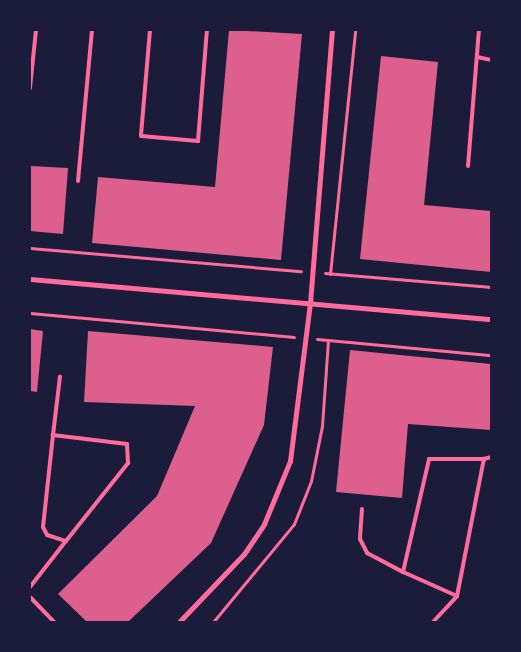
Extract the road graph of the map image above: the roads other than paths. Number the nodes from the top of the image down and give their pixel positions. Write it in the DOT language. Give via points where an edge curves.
graph roads {
  1 [pos="36,30"];
  2 [pos="92,30"];
  3 [pos="150,30"];
  4 [pos="207,30"];
  5 [pos="332,30"];
  6 [pos="480,30"];
  7 [pos="477,57"];
  8 [pos="491,60"];
  9 [pos="30,88"];
  10 [pos="468,166"];
  11 [pos="78,181"];
  12 [pos="30,279"];
  13 [pos="310,303"];
  14 [pos="491,319"];
  15 [pos="60,376"];
  16 [pos="53,435"];
  17 [pos="491,457"];
  18 [pos="484,459"];
  19 [pos="362,509"];
  20 [pos="66,541"];
  21 [pos="403,572"];
  22 [pos="30,587"];
  23 [pos="457,596"];
  24 [pos="30,597"];
  25 [pos="54,622"];
  26 [pos="179,622"];
  27 [pos="433,622"];
  1 -- 9 [label="lane"];
  2 -- 11 [label="lane"];
  3 -- 4 [label="lane" via="141,136 198,141"];
  5 -- 13 [label="street"];
  6 -- 7 [label="lane"];
  7 -- 8 [label="lane"];
  7 -- 10 [label="lane"];
  12 -- 13 [label="street"];
  13 -- 14 [label="street"];
  13 -- 26 [label="street" via="290,461 268,516 244,554"];
  15 -- 16 [label="lane"];
  16 -- 20 [label="lane" via="43,527 47,535"];
  16 -- 20 [label="lane" via="127,444 128,463"];
  17 -- 18 [label="lane"];
  18 -- 21 [label="lane" via="429,459"];
  18 -- 23 [label="lane"];
  19 -- 21 [label="lane" via="360,539 366,553"];
  20 -- 22 [label="lane"];
  21 -- 23 [label="lane"];
  23 -- 27 [label="lane"];
  24 -- 25 [label="lane"];
}
